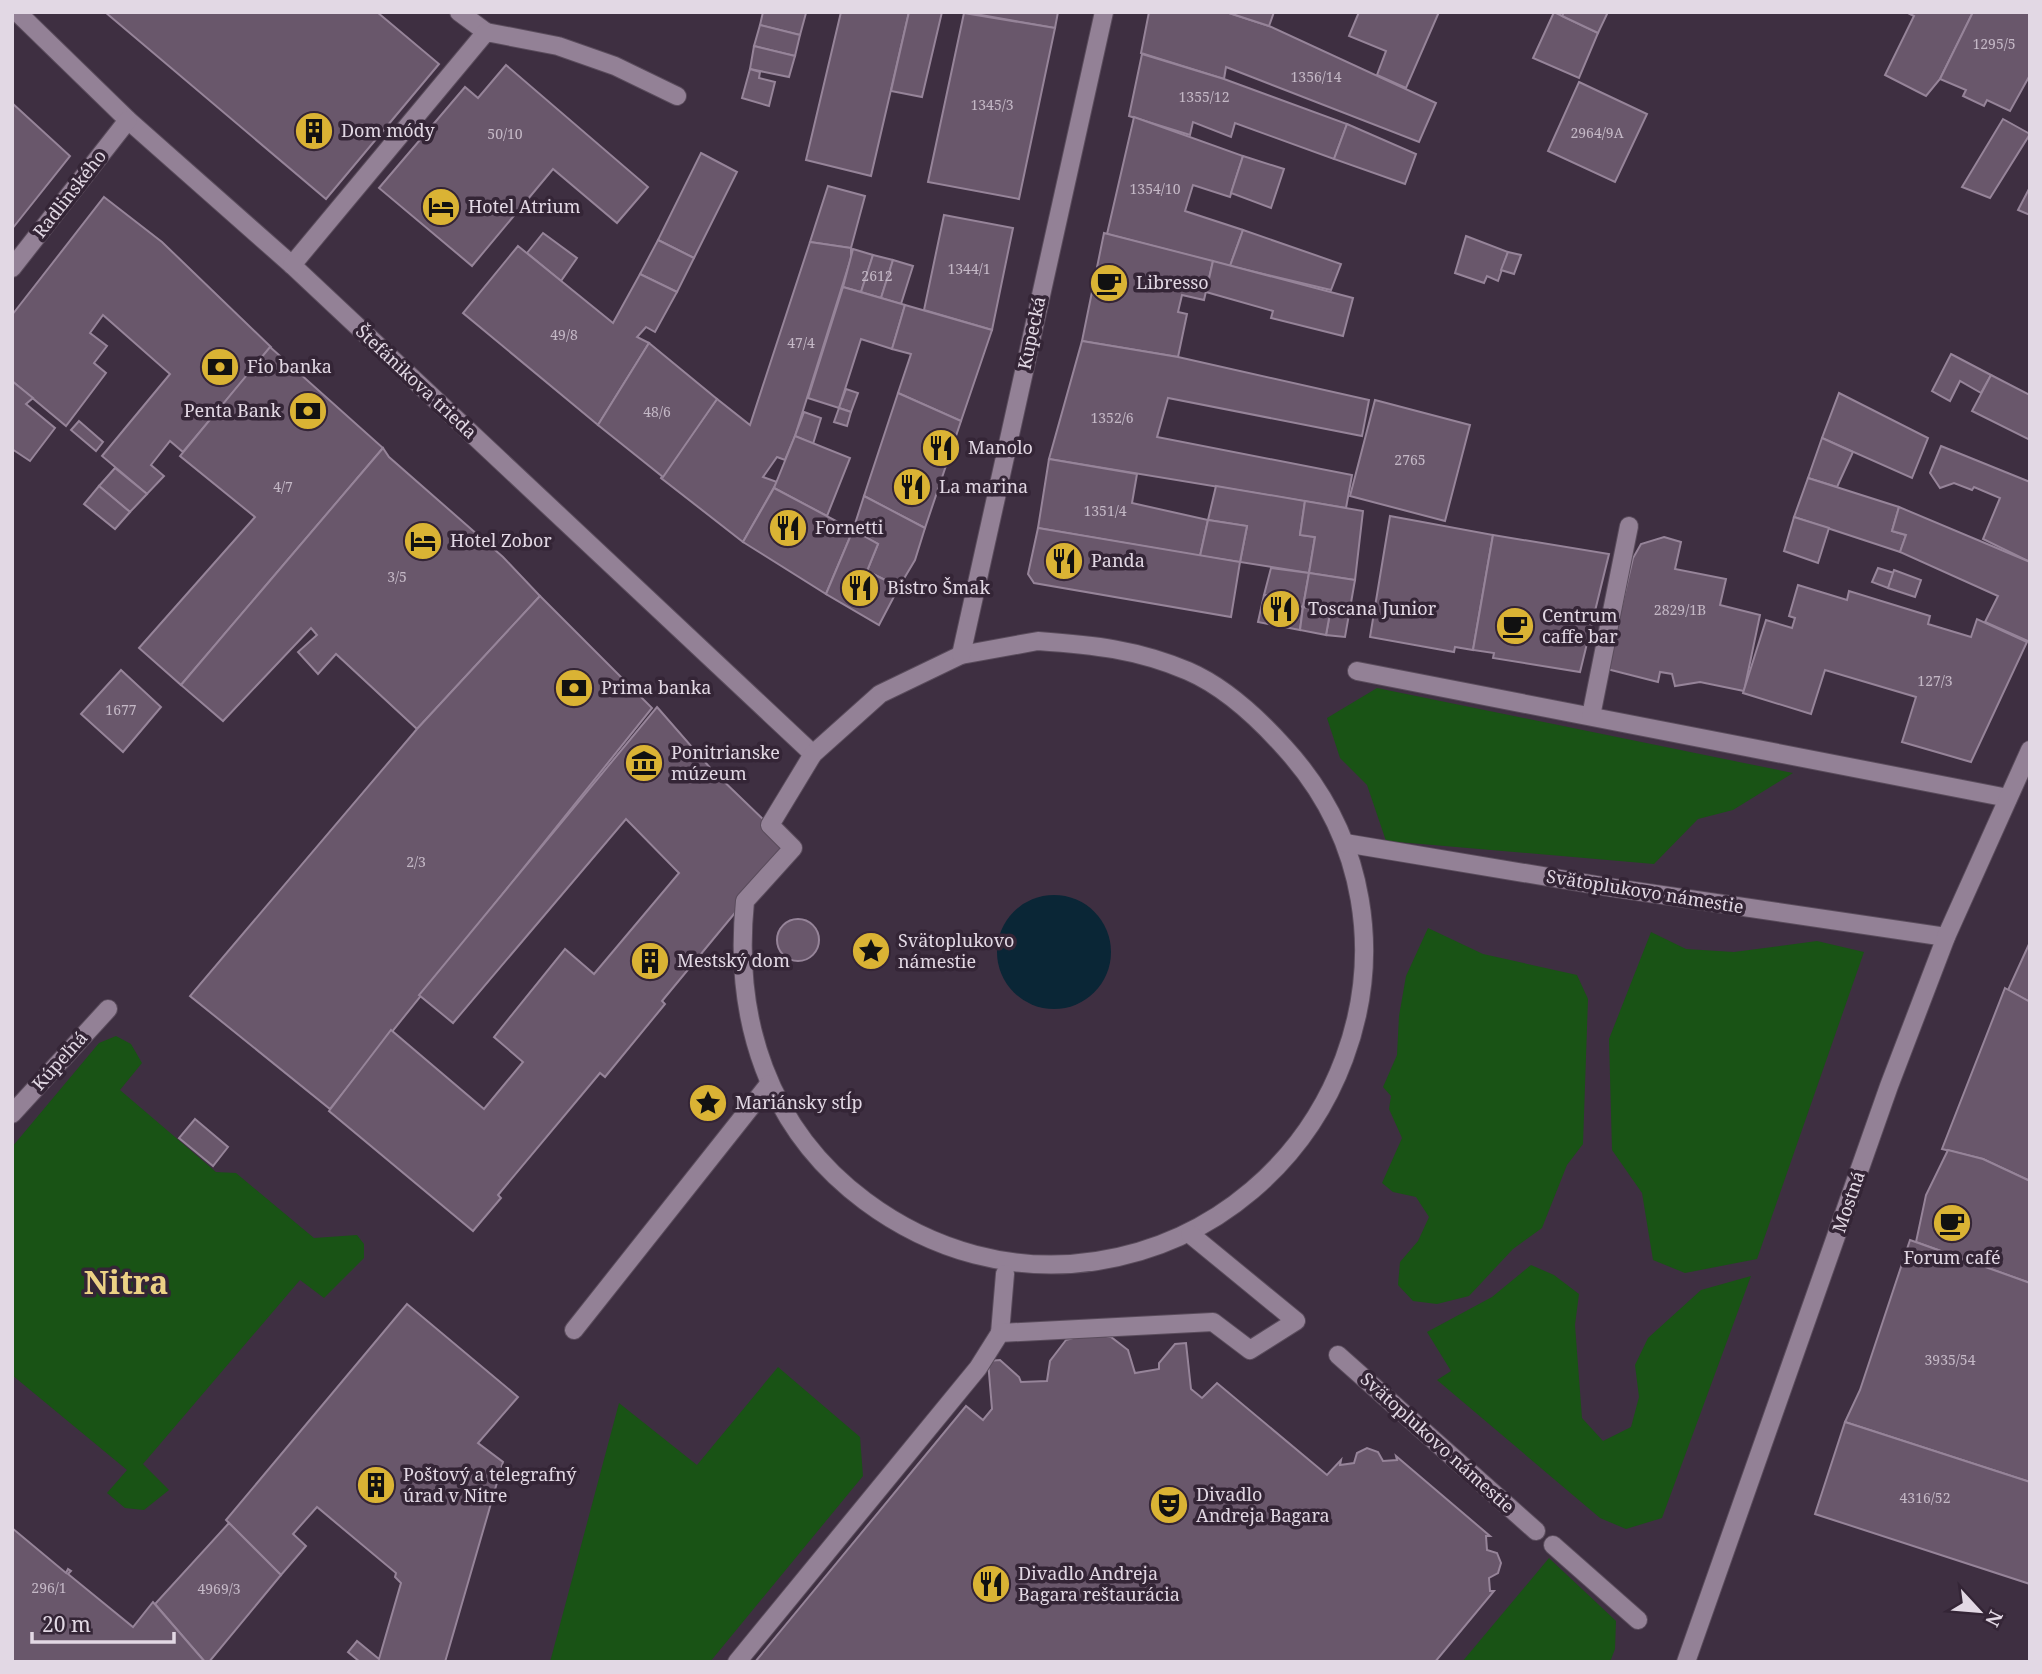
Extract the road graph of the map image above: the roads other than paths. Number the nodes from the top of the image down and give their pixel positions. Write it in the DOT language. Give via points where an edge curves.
graph roads {
  1 [pos="17,12"];
  2 [pos="459,12"];
  3 [pos="1104,12"];
  4 [pos="486,32"];
  5 [pos="677,96"];
  6 [pos="128,120"];
  7 [pos="292,265"];
  8 [pos="12,268"];
  9 [pos="1629,526"];
  10 [pos="961,655"];
  11 [pos="1357,671"];
  12 [pos="1591,716"];
  13 [pos="2030,750"];
  14 [pos="813,754"];
  15 [pos="2008,797"];
  16 [pos="1345,843"];
  17 [pos="1946,937"];
  18 [pos="108,1009"];
  19 [pos="769,1084"];
  20 [pos="12,1114"];
  21 [pos="1190,1234"];
  22 [pos="1005,1274"];
  23 [pos="574,1330"];
  24 [pos="1000,1333"];
  25 [pos="1338,1355"];
  26 [pos="1536,1531"];
  27 [pos="1553,1545"];
  28 [pos="1638,1620"];
  29 [pos="737,1662"];
  30 [pos="1686,1662"];
  1 -- 6 [label="street, Štefánikova trieda"];
  2 -- 4 [label="street"];
  3 -- 10 [label="street, Kupecká"];
  4 -- 5 [label="street" via="558,46 615,66"];
  4 -- 7 [label="street"];
  6 -- 7 [label="street, Štefánikova trieda"];
  6 -- 8 [label="street, Radlinského"];
  7 -- 14 [label="street, Štefánikova trieda"];
  9 -- 12 [label="street"];
  10 -- 14 [label="street" via="880,694"];
  10 -- 16 [label="street" via="1038,641 1116,647 1190,672 1256,716 1309,774"];
  11 -- 12 [label="street"];
  12 -- 15 [label="street"];
  13 -- 15 [label="street, Mostná"];
  14 -- 19 [label="street" via="770,825 793,848 744,901 744,999"];
  15 -- 17 [label="street, Mostná"];
  16 -- 17 [label="street, Svätoplukovo námestie"];
  16 -- 21 [label="street" via="1363,918 1362,994 1343,1068 1306,1135 1254,1192"];
  17 -- 30 [label="street, Mostná"];
  18 -- 20 [label="street, Kúpeľná"];
  19 -- 21 [label="street" via="800,1137 842,1184 891,1221 947,1248 1008,1263 1070,1265 1132,1255"];
  19 -- 23 [label="street"];
  21 -- 24 [label="street" via="1296,1321 1250,1350 1213,1322"];
  22 -- 24 [label="street"];
  24 -- 29 [label="street" via="978,1368"];
  25 -- 26 [label="street, Svätoplukovo námestie"];
  27 -- 28 [label="street"];
}
